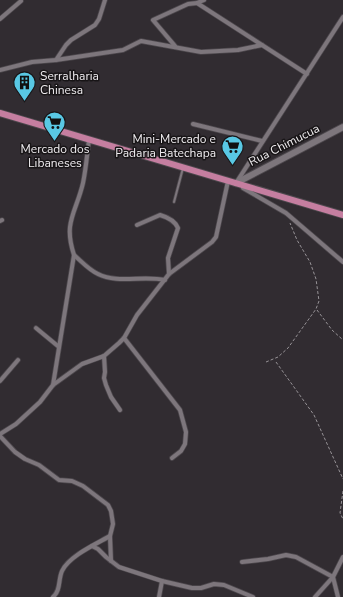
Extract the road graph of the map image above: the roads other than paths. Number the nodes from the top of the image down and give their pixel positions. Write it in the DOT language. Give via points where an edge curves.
graph roads {
  1 [pos="106,0"];
  2 [pos="204,0"];
  3 [pos="21,1"];
  4 [pos="197,3"];
  5 [pos="343,17"];
  6 [pos="0,18"];
  7 [pos="262,45"];
  8 [pos="175,46"];
  9 [pos="56,60"];
  10 [pos="0,70"];
  11 [pos="307,74"];
  12 [pos="0,113"];
  13 [pos="193,124"];
  14 [pos="343,127"];
  15 [pos="89,140"];
  16 [pos="262,142"];
  17 [pos="183,167"];
  18 [pos="228,181"];
  19 [pos="236,183"];
  20 [pos="174,202"];
  21 [pos="343,215"];
  22 [pos="137,225"];
  23 [pos="74,255"];
  24 [pos="343,262"];
  25 [pos="170,274"];
  26 [pos="165,280"];
  27 [pos="36,328"];
  28 [pos="124,338"];
  29 [pos="59,347"];
  30 [pos="104,356"];
  31 [pos="18,360"];
  32 [pos="0,381"];
  33 [pos="53,386"];
  34 [pos="120,410"];
  35 [pos="0,435"];
  36 [pos="172,458"];
  37 [pos="110,536"];
  38 [pos="92,546"];
  39 [pos="343,557"];
  40 [pos="111,561"];
  41 [pos="242,562"];
  42 [pos="333,577"];
  43 [pos="162,581"];
  44 [pos="53,597"];
  45 [pos="159,597"];
  46 [pos="253,597"];
  47 [pos="315,597"];
  48 [pos="338,597"];
  1 -- 9 [label="street" via="95,25 71,40"];
  2 -- 4 [label="street"];
  3 -- 6 [label="street"];
  4 -- 7 [label="street"];
  4 -- 8 [label="street" via="188,4 153,20"];
  5 -- 11 [label="street"];
  7 -- 8 [label="street" via="238,50 201,52"];
  7 -- 11 [label="street"];
  8 -- 9 [label="street" via="141,41 123,50"];
  9 -- 10 [label="street" via="32,62"];
  11 -- 16 [label="street"];
  12 -- 15 [label="main road"];
  13 -- 16 [label="street"];
  14 -- 19 [label="street, Rua Chimucua"];
  15 -- 17 [label="main road"];
  15 -- 23 [label="street" via="83,183 69,231"];
  16 -- 19 [label="street"];
  17 -- 18 [label="main road"];
  17 -- 20 [label="lane"];
  18 -- 19 [label="main road"];
  18 -- 25 [label="street" via="216,237 209,246"];
  19 -- 21 [label="main road"];
  19 -- 24 [label="street" via="286,213"];
  22 -- 25 [label="street" via="160,215 177,224 168,258"];
  23 -- 26 [label="street" via="96,274 105,277 155,277"];
  23 -- 29 [label="street"];
  25 -- 26 [label="street"];
  26 -- 28 [label="street" via="137,315"];
  27 -- 29 [label="street"];
  28 -- 30 [label="street"];
  28 -- 36 [label="street" via="180,410 186,432 185,444"];
  29 -- 33 [label="street"];
  30 -- 33 [label="street" via="82,364"];
  30 -- 34 [label="street" via="106,385"];
  31 -- 32 [label="street"];
  33 -- 35 [label="street" via="40,402"];
  35 -- 37 [label="street" via="25,459 59,480 72,481 83,486 108,505 112,524"];
  37 -- 38 [label="street"];
  37 -- 40 [label="street"];
  38 -- 40 [label="street"];
  38 -- 44 [label="street" via="68,562 62,572 57,593"];
  39 -- 42 [label="street"];
  40 -- 43 [label="street" via="119,567"];
  41 -- 42 [label="street" via="268,560 286,555 296,557"];
  42 -- 47 [label="street"];
  42 -- 48 [label="street"];
  43 -- 45 [label="street"];
  43 -- 46 [label="street" via="192,588 224,585"];
}
